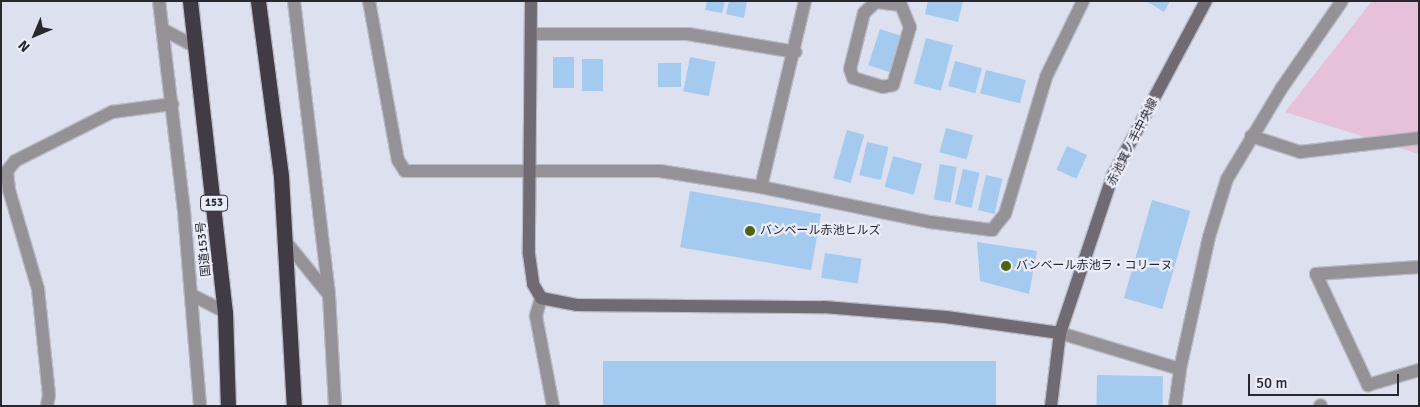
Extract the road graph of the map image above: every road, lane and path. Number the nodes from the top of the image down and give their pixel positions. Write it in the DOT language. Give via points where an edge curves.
graph roads {
  1 [pos="159,1"];
  2 [pos="190,1"];
  3 [pos="258,1"];
  4 [pos="294,1"];
  5 [pos="369,1"];
  6 [pos="531,1"];
  7 [pos="805,1"];
  8 [pos="1083,1"];
  9 [pos="1206,1"];
  10 [pos="1342,1"];
  11 [pos="901,3"];
  12 [pos="164,30"];
  13 [pos="531,34"];
  14 [pos="196,48"];
  15 [pos="795,52"];
  16 [pos="172,104"];
  17 [pos="1251,136"];
  18 [pos="1419,138"];
  19 [pos="529,171"];
  20 [pos="761,187"];
  21 [pos="286,242"];
  22 [pos="1419,266"];
  23 [pos="192,295"];
  24 [pos="329,295"];
  25 [pos="541,298"];
  26 [pos="225,312"];
  27 [pos="1060,333"];
  28 [pos="1180,369"];
  29 [pos="1419,370"];
  30 [pos="47,406"];
  31 [pos="200,406"];
  32 [pos="228,406"];
  33 [pos="294,406"];
  34 [pos="335,406"];
  35 [pos="553,406"];
  36 [pos="1051,406"];
  37 [pos="1175,406"];
  1 -- 12 [label="street"];
  2 -- 14 [label="highway, 国道153号 / 153"];
  3 -- 21 [label="highway"];
  4 -- 24 [label="street"];
  5 -- 19 [label="street" via="398,160 405,171"];
  6 -- 13 [label="street"];
  7 -- 15 [label="street"];
  8 -- 20 [label="street" via="1046,77 1004,214 992,230 930,222"];
  9 -- 27 [label="street, 赤池箕ノ手中央線" via="1113,175"];
  10 -- 17 [label="street"];
  11 -- 11 [label="street" via="910,27 896,81 883,87 853,78 850,70 864,13 876,2"];
  12 -- 14 [label="street"];
  12 -- 16 [label="street"];
  13 -- 15 [label="street" via="688,34"];
  13 -- 19 [label="street"];
  14 -- 26 [label="highway, 国道153号 / 153"];
  15 -- 20 [label="street"];
  16 -- 23 [label="street"];
  16 -- 30 [label="street" via="112,112 15,161 7,171 9,190 38,289 49,395"];
  17 -- 18 [label="street" via="1300,152"];
  17 -- 28 [label="street" via="1227,179 1209,237"];
  19 -- 20 [label="street" via="660,171"];
  19 -- 25 [label="street" via="529,254 533,284"];
  21 -- 24 [label="street"];
  21 -- 33 [label="highway"];
  22 -- 29 [label="street" via="1316,274 1368,385"];
  23 -- 26 [label="street"];
  23 -- 31 [label="street"];
  24 -- 34 [label="street"];
  25 -- 27 [label="street" via="577,306 824,307 946,317"];
  25 -- 35 [label="street" via="536,316"];
  26 -- 32 [label="highway, 国道153号 / 153"];
  27 -- 28 [label="street"];
  27 -- 36 [label="street, 赤池箕ノ手中央線"];
  28 -- 37 [label="street"];
}
